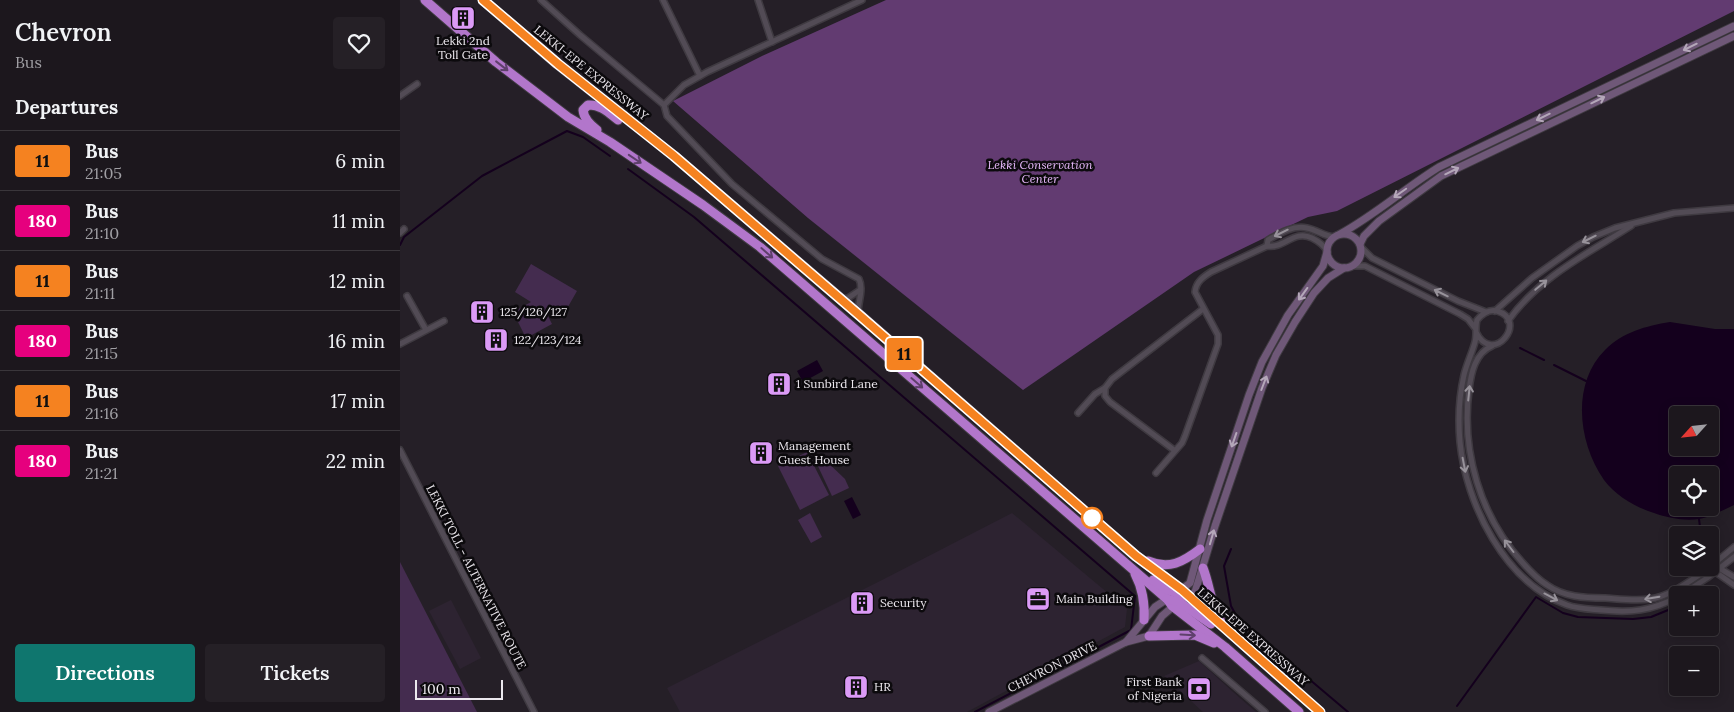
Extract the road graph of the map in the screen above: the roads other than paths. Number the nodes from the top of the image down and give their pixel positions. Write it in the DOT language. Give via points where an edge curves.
graph roads {
  1 [pos="425,0"];
  2 [pos="483,0"];
  3 [pos="541,0"];
  4 [pos="664,0"];
  5 [pos="758,0"];
  6 [pos="862,0"];
  7 [pos="1734,26"];
  8 [pos="1734,36"];
  9 [pos="772,42"];
  10 [pos="700,76"];
  11 [pos="417,84"];
  12 [pos="400,96"];
  13 [pos="664,105"];
  14 [pos="639,129"];
  15 [pos="610,142"];
  16 [pos="1734,208"];
  17 [pos="1635,224"];
  18 [pos="1337,235"];
  19 [pos="1360,245"];
  20 [pos="1268,246"];
  21 [pos="1327,251"];
  22 [pos="1353,266"];
  23 [pos="1344,268"];
  24 [pos="861,289"];
  25 [pos="407,296"];
  26 [pos="842,299"];
  27 [pos="1203,309"];
  28 [pos="1495,311"];
  29 [pos="1486,312"];
  30 [pos="858,314"];
  31 [pos="444,321"];
  32 [pos="1508,321"];
  33 [pos="426,330"];
  34 [pos="1476,331"];
  35 [pos="400,344"];
  36 [pos="1494,345"];
  37 [pos="1105,388"];
  38 [pos="1078,413"];
  39 [pos="400,450"];
  40 [pos="1174,450"];
  41 [pos="1156,473"];
  42 [pos="1092,534"];
  43 [pos="1734,547"];
  44 [pos="1200,549"];
  45 [pos="1136,556"];
  46 [pos="1734,557"];
  47 [pos="1719,560"];
  48 [pos="1203,568"];
  49 [pos="1132,569"];
  50 [pos="1719,569"];
  51 [pos="1719,570"];
  52 [pos="1719,571"];
  53 [pos="1696,576"];
  54 [pos="1709,576"];
  55 [pos="1734,577"];
  56 [pos="1734,585"];
  57 [pos="1694,586"];
  58 [pos="1189,597"];
  59 [pos="1175,598"];
  60 [pos="1669,601"];
  61 [pos="1144,620"];
  62 [pos="1225,629"];
  63 [pos="1149,636"];
  64 [pos="1126,642"];
  65 [pos="1225,647"];
  66 [pos="1202,658"];
  67 [pos="1289,686"];
  68 [pos="993,711"];
  69 [pos="534,712"];
  70 [pos="1265,712"];
  71 [pos="1299,712"];
  72 [pos="1320,712"];
  1 -- 15 [label="highway, LEKKI-EPE EXPRESSWAY, one-way" via="496,62 568,117"];
  2 -- 14 [label="highway, LEKKI-EPE EXPRESSWAY"];
  3 -- 13 [label="street"];
  4 -- 10 [label="street"];
  5 -- 9 [label="street"];
  6 -- 9 [label="street"];
  7 -- 18 [label="street, one-way" via="1439,167"];
  19 -- 8 [label="street, one-way" via="1379,221 1441,176"];
  9 -- 10 [label="street"];
  10 -- 13 [label="street" via="684,85"];
  11 -- 12 [label="street"];
  13 -- 24 [label="street" via="667,116 732,184 822,259 859,279"];
  14 -- 15 [label="highway" via="627,126 594,104 585,107 586,119"];
  14 -- 26 [label="highway, LEKKI-EPE EXPRESSWAY"];
  15 -- 42 [label="highway, LEKKI-EPE EXPRESSWAY, one-way" via="760,247"];
  16 -- 17 [label="street" via="1674,213"];
  17 -- 28 [label="street, one-way" via="1608,231 1577,246 1532,278"];
  32 -- 17 [label="street, one-way" via="1534,291 1569,263"];
  18 -- 19 [label="street" via="1351,235"];
  18 -- 20 [label="street, one-way" via="1325,235 1307,228 1290,229 1268,240"];
  18 -- 21 [label="street" via="1330,241"];
  19 -- 22 [label="street" via="1360,257"];
  29 -- 19 [label="street, one-way" via="1372,258"];
  20 -- 21 [label="street" via="1273,248 1299,235 1311,237"];
  20 -- 27 [label="street" via="1203,277 1195,289"];
  21 -- 23 [label="street" via="1330,261"];
  21 -- 44 [label="street, one-way" via="1323,266 1288,315 1262,362"];
  22 -- 23 [label="street"];
  22 -- 34 [label="street" via="1365,266 1411,287 1468,319"];
  48 -- 23 [label="street, one-way" via="1262,388 1276,355 1314,293 1328,278"];
  24 -- 26 [label="street"];
  24 -- 30 [label="street"];
  25 -- 33 [label="street"];
  26 -- 30 [label="highway, LEKKI-EPE EXPRESSWAY"];
  27 -- 37 [label="street" via="1112,379"];
  27 -- 40 [label="street" via="1218,335 1218,344 1185,436"];
  28 -- 29 [label="street"];
  28 -- 32 [label="street"];
  29 -- 34 [label="street" via="1477,320"];
  30 -- 45 [label="highway, LEKKI-EPE EXPRESSWAY"];
  31 -- 33 [label="street"];
  32 -- 36 [label="street" via="1507,336"];
  33 -- 35 [label="street"];
  34 -- 36 [label="street" via="1483,342"];
  34 -- 60 [label="street, one-way" via="1461,390 1460,443 1471,493 1485,525 1512,565 1543,593 1576,608 1637,612"];
  53 -- 36 [label="street, one-way" via="1667,594 1648,600 1580,598 1554,589 1538,578 1511,550 1484,502 1470,454 1467,411 1470,377 1479,357 1486,348"];
  37 -- 38 [label="street"];
  37 -- 40 [label="street" via="1105,396 1110,402"];
  39 -- 69 [label="street, LEKKI TOLL - ALTERNATIVE ROUTE"];
  40 -- 41 [label="street"];
  42 -- 49 [label="highway, LEKKI-EPE EXPRESSWAY"];
  42 -- 59 [label="highway" via="1101,536"];
  43 -- 47 [label="street"];
  44 -- 45 [label="highway" via="1180,562 1161,566"];
  44 -- 59 [label="street" via="1190,583"];
  45 -- 59 [label="highway, LEKKI-EPE EXPRESSWAY"];
  46 -- 50 [label="street"];
  48 -- 58 [label="street" via="1195,592"];
  48 -- 62 [label="highway" via="1214,609"];
  49 -- 59 [label="highway, LEKKI-EPE EXPRESSWAY"];
  49 -- 61 [label="highway" via="1143,592"];
  51 -- 55 [label="street"];
  52 -- 56 [label="street"];
  54 -- 57 [label="street"];
  58 -- 59 [label="highway"];
  58 -- 62 [label="highway, LEKKI-EPE EXPRESSWAY"];
  59 -- 61 [label="street, CHEVRON DRIVE" via="1155,607"];
  59 -- 63 [label="street"];
  59 -- 65 [label="highway, LEKKI-EPE EXPRESSWAY"];
  59 -- 67 [label="highway" via="1206,620 1273,678"];
  61 -- 64 [label="street, CHEVRON DRIVE"];
  62 -- 67 [label="highway, LEKKI-EPE EXPRESSWAY"];
  63 -- 64 [label="street, CHEVRON DRIVE"];
  63 -- 65 [label="highway, one-way" via="1195,635"];
  64 -- 68 [label="street, CHEVRON DRIVE"];
  65 -- 71 [label="highway, LEKKI-EPE EXPRESSWAY"];
  66 -- 70 [label="street"];
  67 -- 72 [label="highway, LEKKI-EPE EXPRESSWAY"];
}
